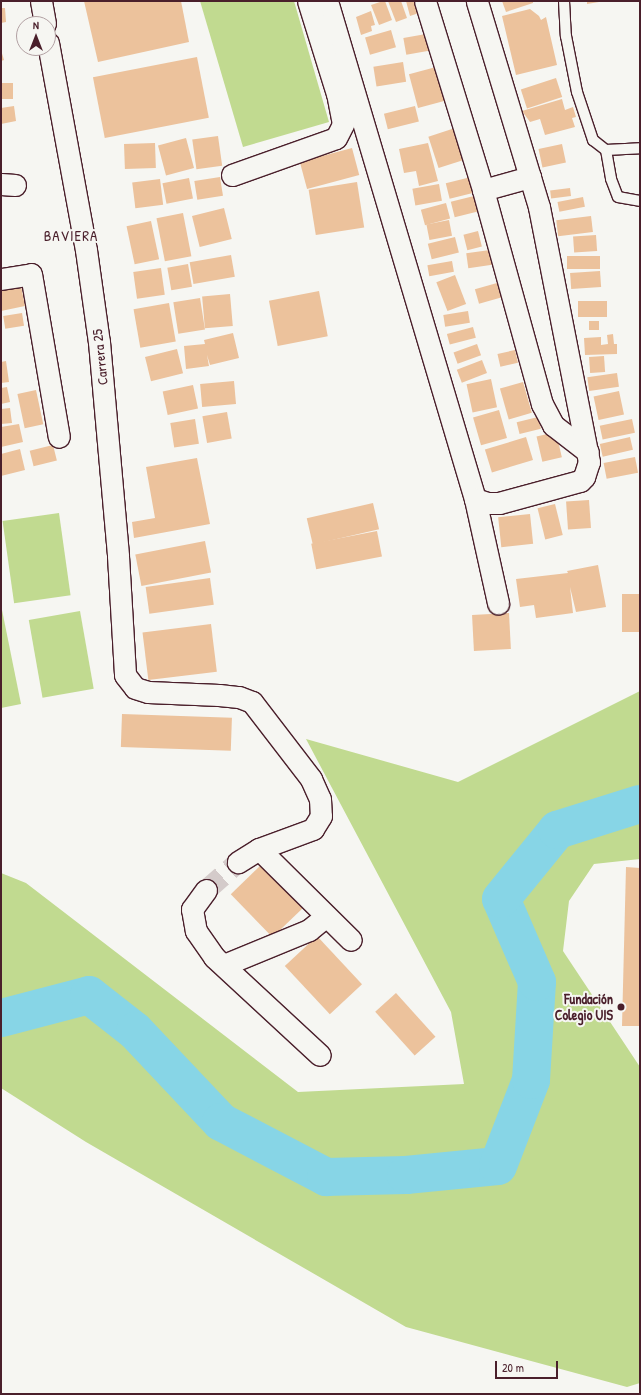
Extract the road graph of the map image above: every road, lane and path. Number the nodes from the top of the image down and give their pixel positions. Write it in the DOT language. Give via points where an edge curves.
graph roads {
  1 [pos="41,1"];
  2 [pos="308,1"];
  3 [pos="327,1"];
  4 [pos="425,1"];
  5 [pos="477,1"];
  6 [pos="564,1"];
  7 [pos="44,16"];
  8 [pos="50,56"];
  9 [pos="640,148"];
  10 [pos="606,150"];
  11 [pos="232,175"];
  12 [pos="530,177"];
  13 [pos="483,190"];
  14 [pos="640,201"];
  15 [pos="1,279"];
  16 [pos="59,437"];
  17 [pos="588,452"];
  18 [pos="475,499"];
  19 [pos="498,603"];
  20 [pos="259,849"];
  21 [pos="238,862"];
  22 [pos="206,890"];
  23 [pos="326,916"];
  24 [pos="351,940"];
  25 [pos="224,965"];
  26 [pos="320,1055"];
  1 -- 7 [label="street"];
  2 -- 11 [label="street" via="337,94 343,124 336,138"];
  3 -- 18 [label="street"];
  4 -- 13 [label="street"];
  5 -- 12 [label="street"];
  6 -- 10 [label="lane" via="566,36 577,92 593,140"];
  8 -- 20 [label="street, Carrera 25" via="86,250 99,342 118,556 125,675 135,688 148,692 219,695 239,697 252,702 311,779 320,798 321,816 313,829"];
  9 -- 10 [label="lane"];
  10 -- 14 [label="lane" via="611,179 618,197"];
  12 -- 13 [label="street"];
  12 -- 17 [label="street" via="539,207"];
  13 -- 17 [label="street" via="542,404 553,425"];
  15 -- 16 [label="street" via="31,274"];
  17 -- 18 [label="street" via="589,462 580,481 499,503"];
  18 -- 19 [label="street"];
  20 -- 21 [label="street"];
  20 -- 23 [label="street"];
  22 -- 25 [label="street" via="192,909 196,931 214,957"];
  23 -- 24 [label="street"];
  23 -- 25 [label="street" via="308,930"];
  25 -- 26 [label="street"];
}
